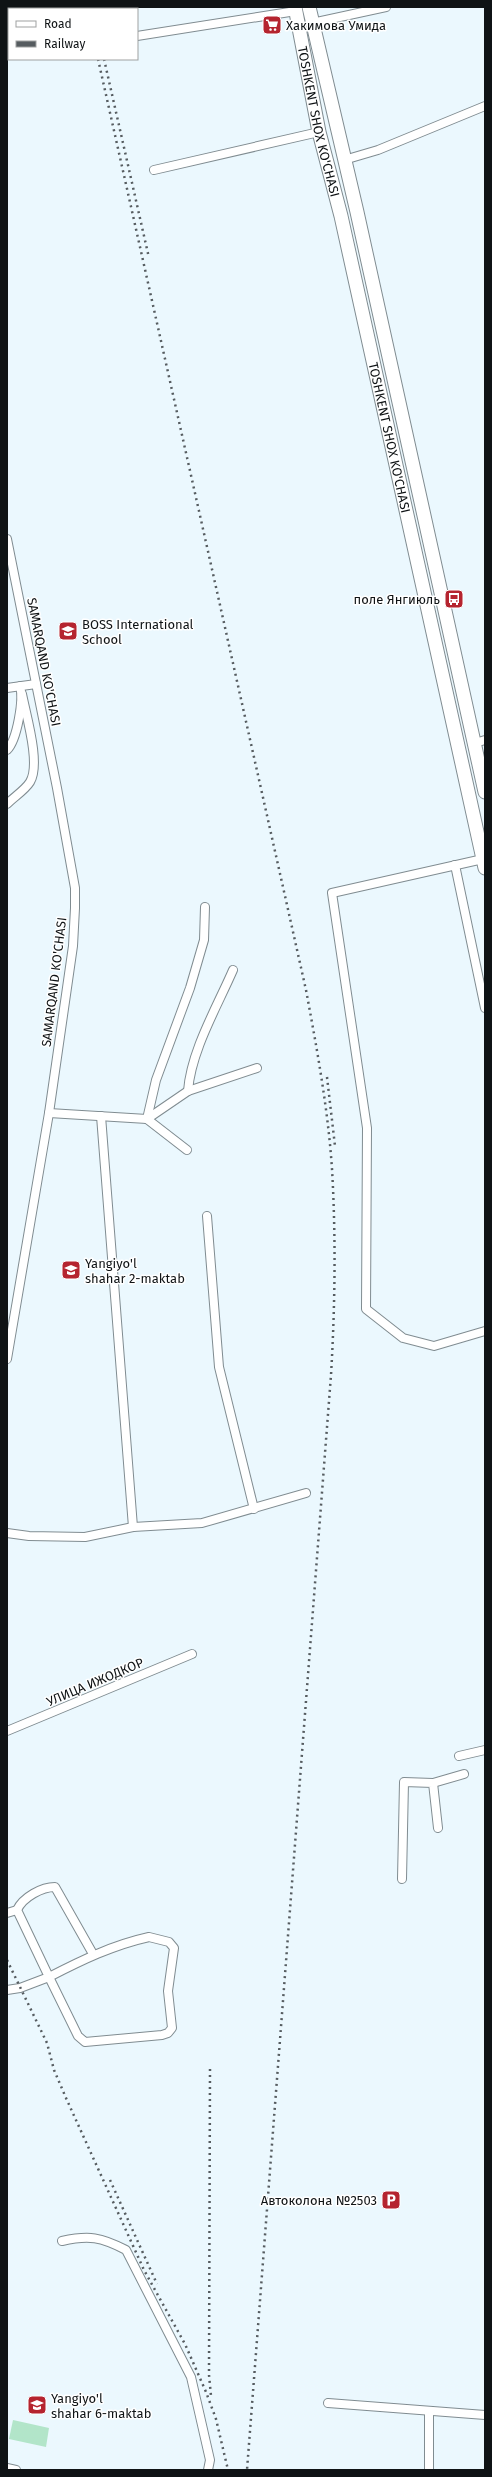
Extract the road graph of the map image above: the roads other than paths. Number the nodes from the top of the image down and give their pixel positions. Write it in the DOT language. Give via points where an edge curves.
graph roads {
  1 [pos="386,7"];
  2 [pos="300,8"];
  3 [pos="312,23"];
  4 [pos="138,36"];
  5 [pos="485,106"];
  6 [pos="319,132"];
  7 [pos="344,160"];
  8 [pos="154,170"];
  9 [pos="357,212"];
  10 [pos="341,216"];
  11 [pos="7,538"];
  12 [pos="36,684"];
  13 [pos="7,688"];
  14 [pos="21,690"];
  15 [pos="480,742"];
  16 [pos="7,750"];
  17 [pos="485,792"];
  18 [pos="7,804"];
  19 [pos="484,863"];
  20 [pos="456,865"];
  21 [pos="205,907"];
  22 [pos="233,970"];
  23 [pos="485,1008"];
  24 [pos="257,1068"];
  25 [pos="188,1091"];
  26 [pos="48,1113"];
  27 [pos="101,1116"];
  28 [pos="147,1120"];
  29 [pos="187,1150"];
  30 [pos="207,1216"];
  31 [pos="11,1321"];
  32 [pos="485,1331"];
  33 [pos="7,1359"];
  34 [pos="306,1493"];
  35 [pos="254,1509"];
  36 [pos="133,1527"];
  37 [pos="7,1533"];
  38 [pos="192,1654"];
  39 [pos="7,1731"];
  40 [pos="485,1750"];
  41 [pos="459,1756"];
  42 [pos="464,1774"];
  43 [pos="433,1783"];
  44 [pos="438,1828"];
  45 [pos="402,1878"];
  46 [pos="17,1910"];
  47 [pos="7,1913"];
  48 [pos="93,1954"];
  49 [pos="49,1977"];
  50 [pos="7,1990"];
  51 [pos="62,2242"];
  52 [pos="328,2403"];
  53 [pos="429,2412"];
  54 [pos="485,2415"];
  55 [pos="7,2468"];
  56 [pos="16,2470"];
  57 [pos="208,2470"];
  58 [pos="429,2470"];
  1 -- 3 [label="street"];
  2 -- 3 [label="main road, TOSHKENT SHOX KO'CHASI"];
  2 -- 4 [label="street"];
  2 -- 6 [label="main road, TOSHKENT SHOX KO'CHASI"];
  3 -- 7 [label="main road, TOSHKENT SHOX KO'CHASI"];
  5 -- 7 [label="street" via="378,150"];
  6 -- 8 [label="street"];
  6 -- 10 [label="main road, TOSHKENT SHOX KO'CHASI"];
  7 -- 9 [label="main road, TOSHKENT SHOX KO'CHASI"];
  9 -- 10 [label="main road"];
  9 -- 15 [label="main road, TOSHKENT SHOX KO'CHASI"];
  10 -- 19 [label="main road, TOSHKENT SHOX KO'CHASI"];
  11 -- 12 [label="street, SAMARQAND KO'CHASI"];
  12 -- 14 [label="street"];
  12 -- 26 [label="street, SAMARQAND KO'CHASI" via="75,888 76,908 73,946"];
  13 -- 14 [label="street"];
  14 -- 16 [label="street" via="14,740"];
  14 -- 18 [label="street" via="33,754 34,774 29,784"];
  15 -- 17 [label="main road, TOSHKENT SHOX KO'CHASI"];
  19 -- 20 [label="street"];
  20 -- 23 [label="street"];
  20 -- 32 [label="street" via="332,893 367,1128 366,1309 404,1338 434,1346"];
  21 -- 28 [label="street" via="204,940 190,988 156,1080"];
  22 -- 25 [label="street" via="189,1076"];
  24 -- 25 [label="street"];
  25 -- 28 [label="street"];
  26 -- 27 [label="street"];
  26 -- 31 [label="street, SAMARQAND KO'CHASI"];
  27 -- 28 [label="street"];
  27 -- 36 [label="street"];
  28 -- 29 [label="street"];
  30 -- 35 [label="street" via="219,1367"];
  31 -- 33 [label="street, SAMARQAND KO'CHASI"];
  34 -- 35 [label="street"];
  35 -- 36 [label="street" via="202,1523"];
  36 -- 37 [label="street" via="85,1537"];
  38 -- 39 [label="street, УЛИЦА ИЖОДКОР"];
  40 -- 41 [label="street"];
  42 -- 43 [label="street"];
  43 -- 44 [label="street"];
  43 -- 45 [label="street" via="404,1782"];
  46 -- 47 [label="street"];
  46 -- 48 [label="street" via="21,1903 45,1887 56,1887"];
  46 -- 49 [label="street"];
  48 -- 49 [label="street"];
  48 -- 49 [label="street" via="149,1937 169,1942 174,1948 168,1992 172,2028 168,2033 85,2042 78,2036"];
  49 -- 50 [label="street"];
  51 -- 57 [label="street" via="79,2237 106,2239 126,2250 191,2377 210,2460"];
  52 -- 53 [label="street"];
  53 -- 54 [label="street"];
  53 -- 58 [label="street"];
  55 -- 56 [label="street"];
}
